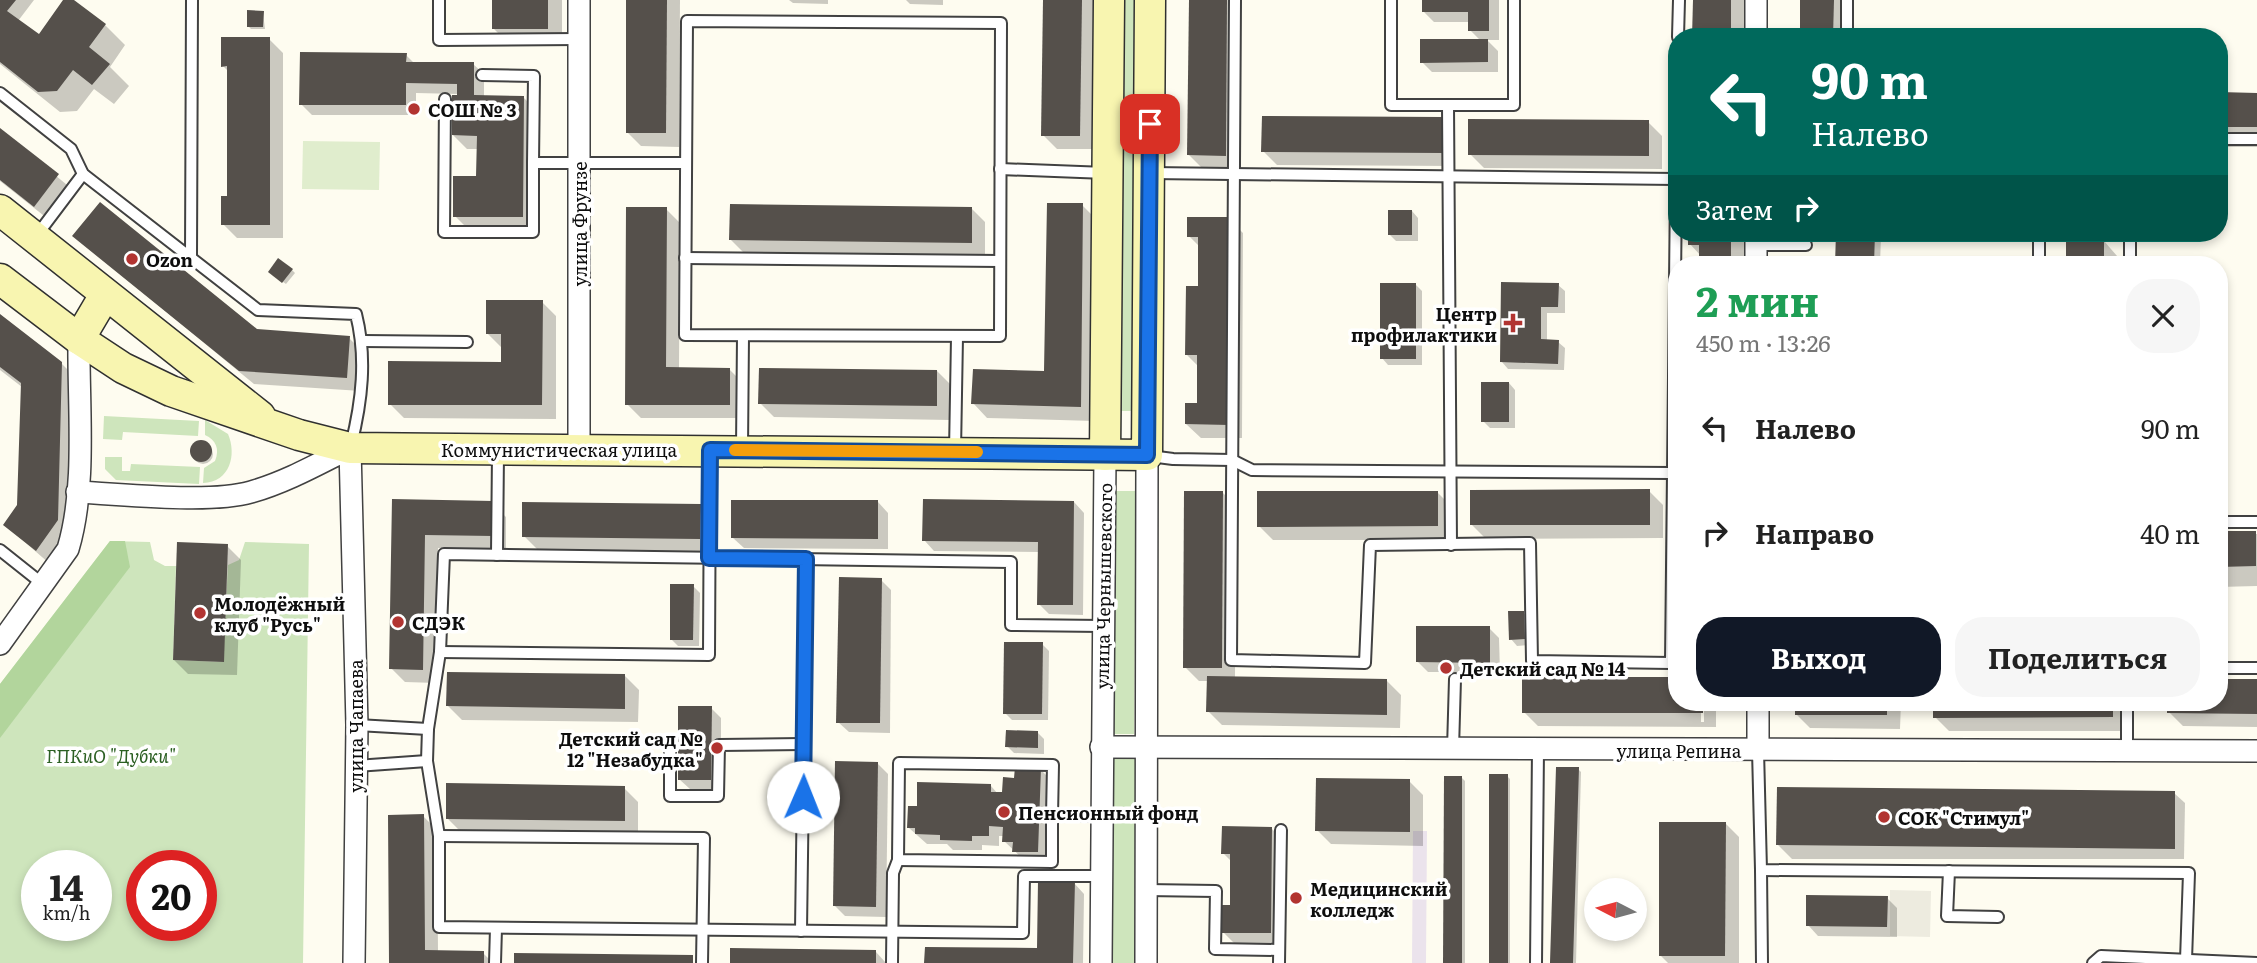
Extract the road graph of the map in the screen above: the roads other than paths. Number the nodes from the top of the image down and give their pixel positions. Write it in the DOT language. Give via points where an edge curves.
graph roads {
  1 [pos="192,0"];
  2 [pos="439,0"];
  3 [pos="579,0"];
  4 [pos="1109,0"];
  5 [pos="1150,0"];
  6 [pos="1235,0"];
  7 [pos="1391,0"];
  8 [pos="1514,0"];
  9 [pos="1679,0"];
  10 [pos="1756,0"];
  11 [pos="1847,0"];
  12 [pos="1678,28"];
  13 [pos="1756,28"];
  14 [pos="1847,28"];
  15 [pos="579,39"];
  16 [pos="482,75"];
  17 [pos="0,93"];
  18 [pos="444,99"];
  19 [pos="1448,105"];
  20 [pos="2228,138"];
  21 [pos="2257,139"];
  22 [pos="533,163"];
  23 [pos="579,163"];
  24 [pos="686,163"];
  25 [pos="1000,169"];
  26 [pos="1107,173"];
  27 [pos="1151,173"];
  28 [pos="83,174"];
  29 [pos="1234,174"];
  30 [pos="1447,175"];
  31 [pos="1668,179"];
  32 [pos="0,210"];
  33 [pos="35,237"];
  34 [pos="1806,245"];
  35 [pos="1756,247"];
  36 [pos="191,257"];
  37 [pos="685,258"];
  38 [pos="1000,261"];
  39 [pos="0,279"];
  40 [pos="106,295"];
  41 [pos="743,336"];
  42 [pos="957,337"];
  43 [pos="79,339"];
  44 [pos="363,341"];
  45 [pos="467,342"];
  46 [pos="268,423"];
  47 [pos="350,448"];
  48 [pos="498,448"];
  49 [pos="579,449"];
  50 [pos="710,450"];
  51 [pos="741,450"];
  52 [pos="955,451"];
  53 [pos="1105,455"];
  54 [pos="1147,455"];
  55 [pos="1232,460"];
  56 [pos="1668,471"];
  57 [pos="1451,472"];
  58 [pos="77,492"];
  59 [pos="2257,522"];
  60 [pos="2228,523"];
  61 [pos="1451,545"];
  62 [pos="0,550"];
  63 [pos="497,555"];
  64 [pos="709,558"];
  65 [pos="806,559"];
  66 [pos="44,585"];
  67 [pos="1102,626"];
  68 [pos="0,644"];
  69 [pos="440,652"];
  70 [pos="1668,663"];
  71 [pos="2257,667"];
  72 [pos="2228,668"];
  73 [pos="1455,679"];
  74 [pos="1758,711"];
  75 [pos="2127,711"];
  76 [pos="357,726"];
  77 [pos="428,729"];
  78 [pos="803,744"];
  79 [pos="670,745"];
  80 [pos="1101,747"];
  81 [pos="1147,748"];
  82 [pos="1453,749"];
  83 [pos="1538,749"];
  84 [pos="1758,750"];
  85 [pos="2127,750"];
  86 [pos="2257,751"];
  87 [pos="427,761"];
  88 [pos="356,766"];
  89 [pos="1052,816"];
  90 [pos="1100,816"];
  91 [pos="1281,830"];
  92 [pos="439,836"];
  93 [pos="898,860"];
  94 [pos="1761,870"];
  95 [pos="1949,871"];
  96 [pos="1100,876"];
  97 [pos="1146,891"];
  98 [pos="1998,917"];
  99 [pos="496,928"];
  100 [pos="703,930"];
  101 [pos="801,931"];
  102 [pos="892,932"];
  103 [pos="1279,950"];
  104 [pos="2186,960"];
  105 [pos="354,963"];
  106 [pos="495,963"];
  107 [pos="702,963"];
  108 [pos="892,963"];
  109 [pos="1101,963"];
  110 [pos="1146,963"];
  111 [pos="1279,963"];
  112 [pos="1536,963"];
  113 [pos="1762,963"];
  114 [pos="2093,963"];
  115 [pos="2257,963"];
  1 -- 36 [label="lane"];
  2 -- 15 [label="lane" via="439,40"];
  3 -- 15 [label="street, улица Фрунзе"];
  4 -- 26 [label="main road, улица Чернышевского"];
  5 -- 27 [label="main road"];
  6 -- 29 [label="lane"];
  7 -- 19 [label="lane" via="1391,105"];
  8 -- 19 [label="lane" via="1514,105"];
  9 -- 12 [label="lane"];
  10 -- 13 [label="street"];
  11 -- 14 [label="lane"];
  15 -- 23 [label="street, улица Фрунзе"];
  16 -- 22 [label="lane" via="534,76"];
  17 -- 28 [label="lane" via="71,149"];
  18 -- 22 [label="lane" via="444,232 533,232"];
  19 -- 30 [label="lane"];
  20 -- 21 [label="lane"];
  22 -- 23 [label="lane"];
  23 -- 24 [label="lane"];
  23 -- 49 [label="street, улица Фрунзе"];
  24 -- 25 [label="lane" via="687,21 1001,23"];
  24 -- 37 [label="lane"];
  25 -- 26 [label="lane"];
  25 -- 38 [label="lane"];
  26 -- 53 [label="main road, улица Чернышевского"];
  27 -- 29 [label="lane"];
  27 -- 54 [label="main road"];
  28 -- 33 [label="lane"];
  28 -- 36 [label="lane"];
  29 -- 30 [label="lane"];
  29 -- 55 [label="lane"];
  30 -- 31 [label="lane"];
  30 -- 57 [label="lane"];
  32 -- 33 [label="main road, Коммунистическая улица"];
  33 -- 40 [label="main road, Коммунистическая улица"];
  34 -- 35 [label="lane"];
  36 -- 44 [label="lane" via="258,310 356,314"];
  37 -- 38 [label="lane"];
  37 -- 41 [label="lane" via="685,335"];
  38 -- 42 [label="lane" via="1000,336"];
  39 -- 43 [label="main road, Коммунистическая улица"];
  40 -- 43 [label="main road"];
  40 -- 46 [label="main road, Коммунистическая улица"];
  41 -- 42 [label="lane"];
  41 -- 51 [label="lane"];
  42 -- 52 [label="lane"];
  43 -- 46 [label="main road, Коммунистическая улица" via="123,368 171,391"];
  43 -- 58 [label="street"];
  44 -- 45 [label="lane"];
  44 -- 47 [label="lane" via="361,409"];
  46 -- 47 [label="main road, Коммунистическая улица"];
  47 -- 48 [label="main road, Коммунистическая улица"];
  47 -- 58 [label="street" via="249,493"];
  47 -- 76 [label="street, улица Чапаева"];
  48 -- 49 [label="main road, Коммунистическая улица"];
  48 -- 63 [label="lane"];
  49 -- 50 [label="main road, Коммунистическая улица"];
  50 -- 51 [label="main road, Коммунистическая улица"];
  50 -- 64 [label="lane"];
  51 -- 52 [label="main road, Коммунистическая улица"];
  52 -- 53 [label="main road, Коммунистическая улица"];
  53 -- 54 [label="main road, Коммунистическая улица"];
  53 -- 67 [label="street, улица Чернышевского"];
  54 -- 55 [label="lane"];
  54 -- 81 [label="street"];
  55 -- 57 [label="lane" via="1252,470"];
  55 -- 61 [label="lane" via="1231,660 1365,663 1370,545"];
  56 -- 57 [label="lane"];
  57 -- 61 [label="lane"];
  58 -- 66 [label="street" via="68,549"];
  59 -- 60 [label="lane"];
  61 -- 70 [label="lane" via="1530,543 1532,662"];
  62 -- 66 [label="lane"];
  63 -- 64 [label="lane"];
  63 -- 69 [label="lane" via="444,554"];
  64 -- 65 [label="lane"];
  64 -- 69 [label="lane" via="709,655"];
  65 -- 67 [label="lane" via="1011,562 1011,625"];
  65 -- 78 [label="lane"];
  66 -- 68 [label="street"];
  67 -- 80 [label="street, улица Чернышевского"];
  69 -- 77 [label="lane"];
  71 -- 72 [label="lane"];
  73 -- 82 [label="lane"];
  74 -- 84 [label="street"];
  75 -- 85 [label="lane"];
  76 -- 77 [label="lane"];
  76 -- 88 [label="street, улица Чапаева"];
  77 -- 87 [label="lane"];
  78 -- 79 [label="lane" via="719,745 718,796 670,796"];
  78 -- 101 [label="lane"];
  80 -- 81 [label="street, улица Репина"];
  80 -- 90 [label="street, улица Чернышевского"];
  81 -- 82 [label="street, улица Репина"];
  81 -- 97 [label="street"];
  82 -- 83 [label="street, улица Репина"];
  83 -- 84 [label="street, улица Репина"];
  83 -- 112 [label="lane"];
  84 -- 85 [label="street, улица Репина"];
  84 -- 94 [label="lane"];
  85 -- 86 [label="street, улица Репина"];
  87 -- 88 [label="lane"];
  87 -- 92 [label="lane"];
  88 -- 105 [label="street, улица Чапаева"];
  89 -- 90 [label="lane"];
  89 -- 93 [label="lane" via="1052,862"];
  89 -- 93 [label="lane" via="1053,765 899,763"];
  90 -- 96 [label="street, улица Чернышевского"];
  91 -- 103 [label="lane"];
  92 -- 99 [label="lane" via="439,927"];
  92 -- 100 [label="lane" via="704,838"];
  93 -- 102 [label="lane" via="893,873"];
  94 -- 95 [label="lane"];
  94 -- 113 [label="lane"];
  95 -- 98 [label="lane" via="1947,916"];
  95 -- 104 [label="lane" via="2189,873"];
  96 -- 102 [label="lane" via="1024,876 1023,933"];
  96 -- 109 [label="street, улица Чернышевского"];
  97 -- 103 [label="lane" via="1216,891 1215,949"];
  97 -- 110 [label="street"];
  99 -- 100 [label="lane"];
  99 -- 106 [label="lane"];
  100 -- 101 [label="lane"];
  100 -- 107 [label="lane"];
  101 -- 102 [label="lane"];
  102 -- 108 [label="lane"];
  103 -- 111 [label="lane"];
  104 -- 114 [label="lane" via="2101,956"];
  104 -- 115 [label="lane"];
}
